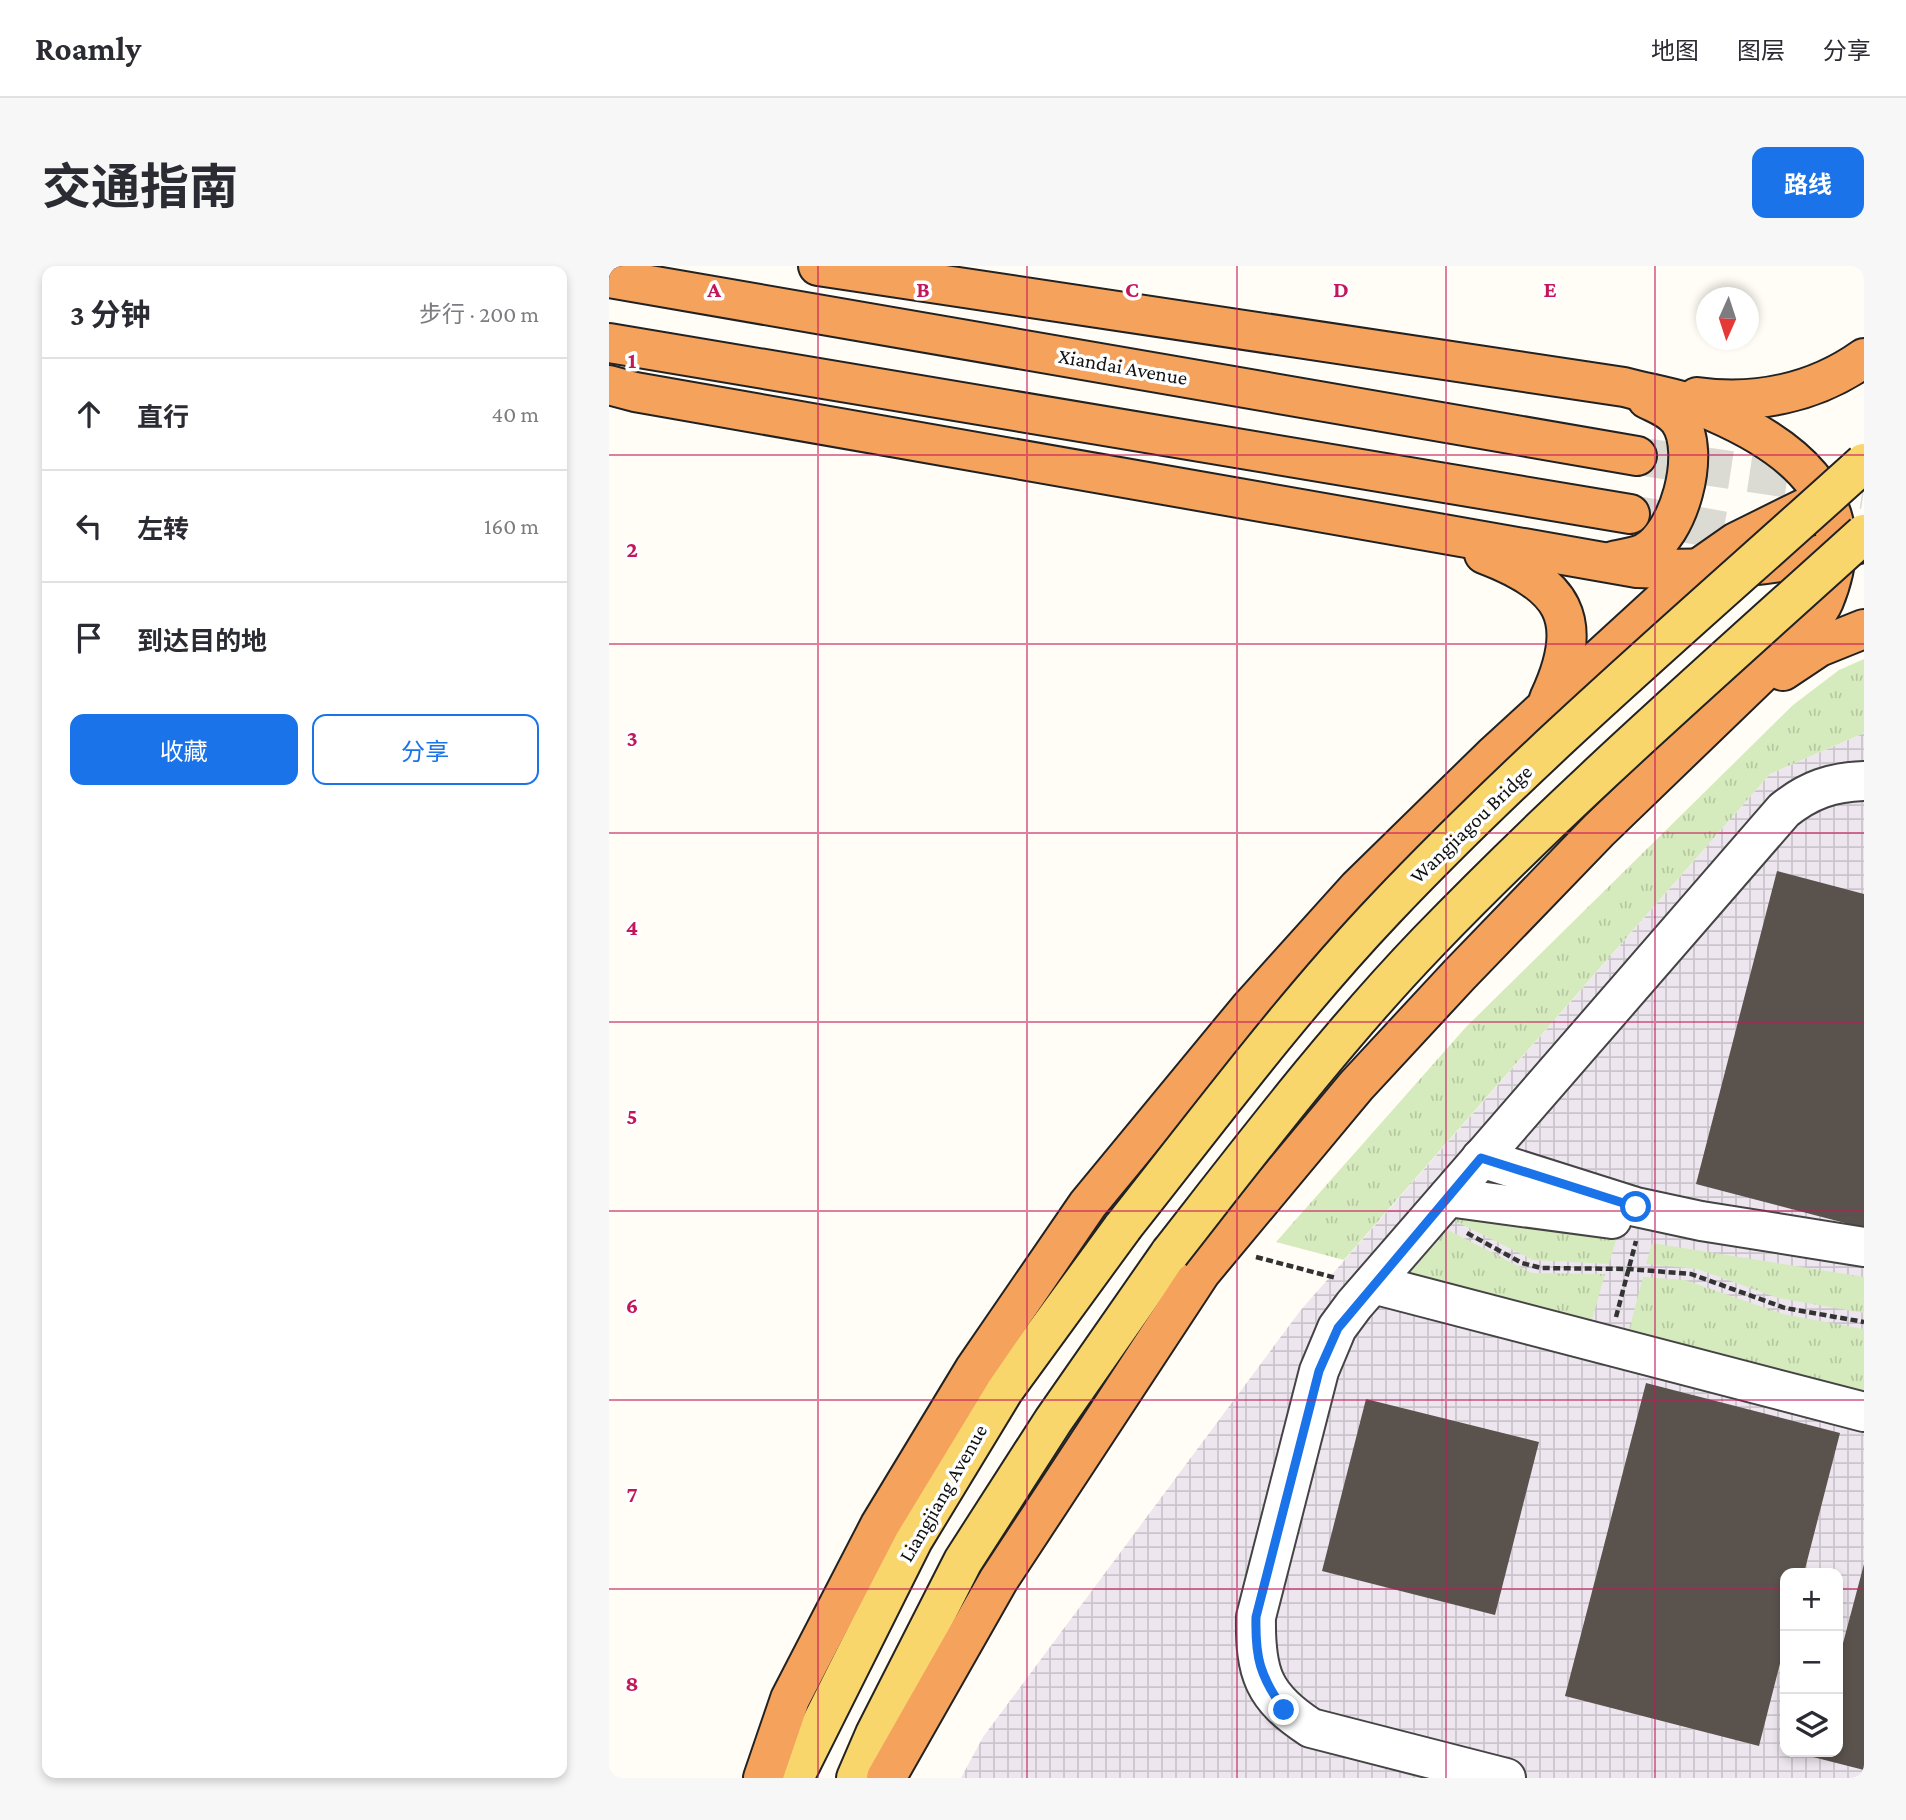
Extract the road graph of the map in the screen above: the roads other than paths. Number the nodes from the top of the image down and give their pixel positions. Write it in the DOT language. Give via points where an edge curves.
graph roads {
  1 [pos="818,266"];
  2 [pos="609,278"];
  3 [pos="609,343"];
  4 [pos="1864,358"];
  5 [pos="609,385"];
  6 [pos="1623,387"];
  7 [pos="1637,456"];
  8 [pos="1864,463"];
  9 [pos="1864,485"];
  10 [pos="1828,498"];
  11 [pos="1630,514"];
  12 [pos="1417,528"];
  13 [pos="1855,543"];
  14 [pos="1608,562"];
  15 [pos="1696,570"];
  16 [pos="1864,629"];
  17 [pos="1545,708"];
  18 [pos="1718,716"];
  19 [pos="1864,781"];
  20 [pos="1481,1158"];
  21 [pos="1455,1214"];
  22 [pos="1701,1221"];
  23 [pos="1123,1227"];
  24 [pos="1864,1247"];
  25 [pos="1355,1281"];
  26 [pos="1864,1412"];
  27 [pos="763,1778"];
  28 [pos="794,1778"];
  29 [pos="856,1778"];
  30 [pos="886,1778"];
  31 [pos="1506,1778"];
  1 -- 6 [label="highway"];
  2 -- 7 [label="highway, Xiandai Avenue"];
  3 -- 11 [label="highway"];
  4 -- 6 [label="highway" via="1804,389 1765,399 1720,400"];
  5 -- 12 [label="highway"];
  6 -- 10 [label="highway" via="1715,412 1770,442 1803,468"];
  6 -- 14 [label="highway" via="1668,409 1679,420 1686,433 1687,470 1676,515 1660,541 1644,553"];
  8 -- 23 [label="main road, Wangjiagou Bridge, bridge" via="1513,781 1384,909 1277,1032"];
  9 -- 10 [label="highway"];
  10 -- 13 [label="highway" via="1834,526"];
  10 -- 15 [label="highway" via="1736,541"];
  12 -- 14 [label="highway"];
  12 -- 17 [label="highway" via="1518,567 1547,586 1561,608 1567,637 1564,666"];
  13 -- 15 [label="highway" via="1745,568"];
  13 -- 18 [label="highway" via="1833,573 1823,603 1800,636"];
  13 -- 29 [label="main road, bridge" via="1566,803 1426,945 1316,1067 1170,1253 1053,1421 963,1561"];
  14 -- 15 [label="highway"];
  15 -- 17 [label="highway"];
  16 -- 18 [label="highway" via="1819,647"];
  17 -- 27 [label="highway" via="1358,888 1249,1009 1088,1204 974,1370 880,1525 790,1699"];
  18 -- 30 [label="highway" via="1599,830 1459,975 1356,1086 1201,1272 998,1581"];
  19 -- 20 [label="street" via="1826,785 1804,794 1784,810"];
  20 -- 21 [label="street"];
  20 -- 22 [label="street" via="1604,1198"];
  21 -- 22 [label="street"];
  21 -- 25 [label="street"];
  22 -- 24 [label="street"];
  23 -- 28 [label="main road, Liangjiang Avenue" via="1004,1390 913,1540"];
  25 -- 26 [label="street"];
  25 -- 31 [label="street" via="1319,1371 1256,1617 1255,1651 1265,1684 1284,1710 1311,1728"];
}
